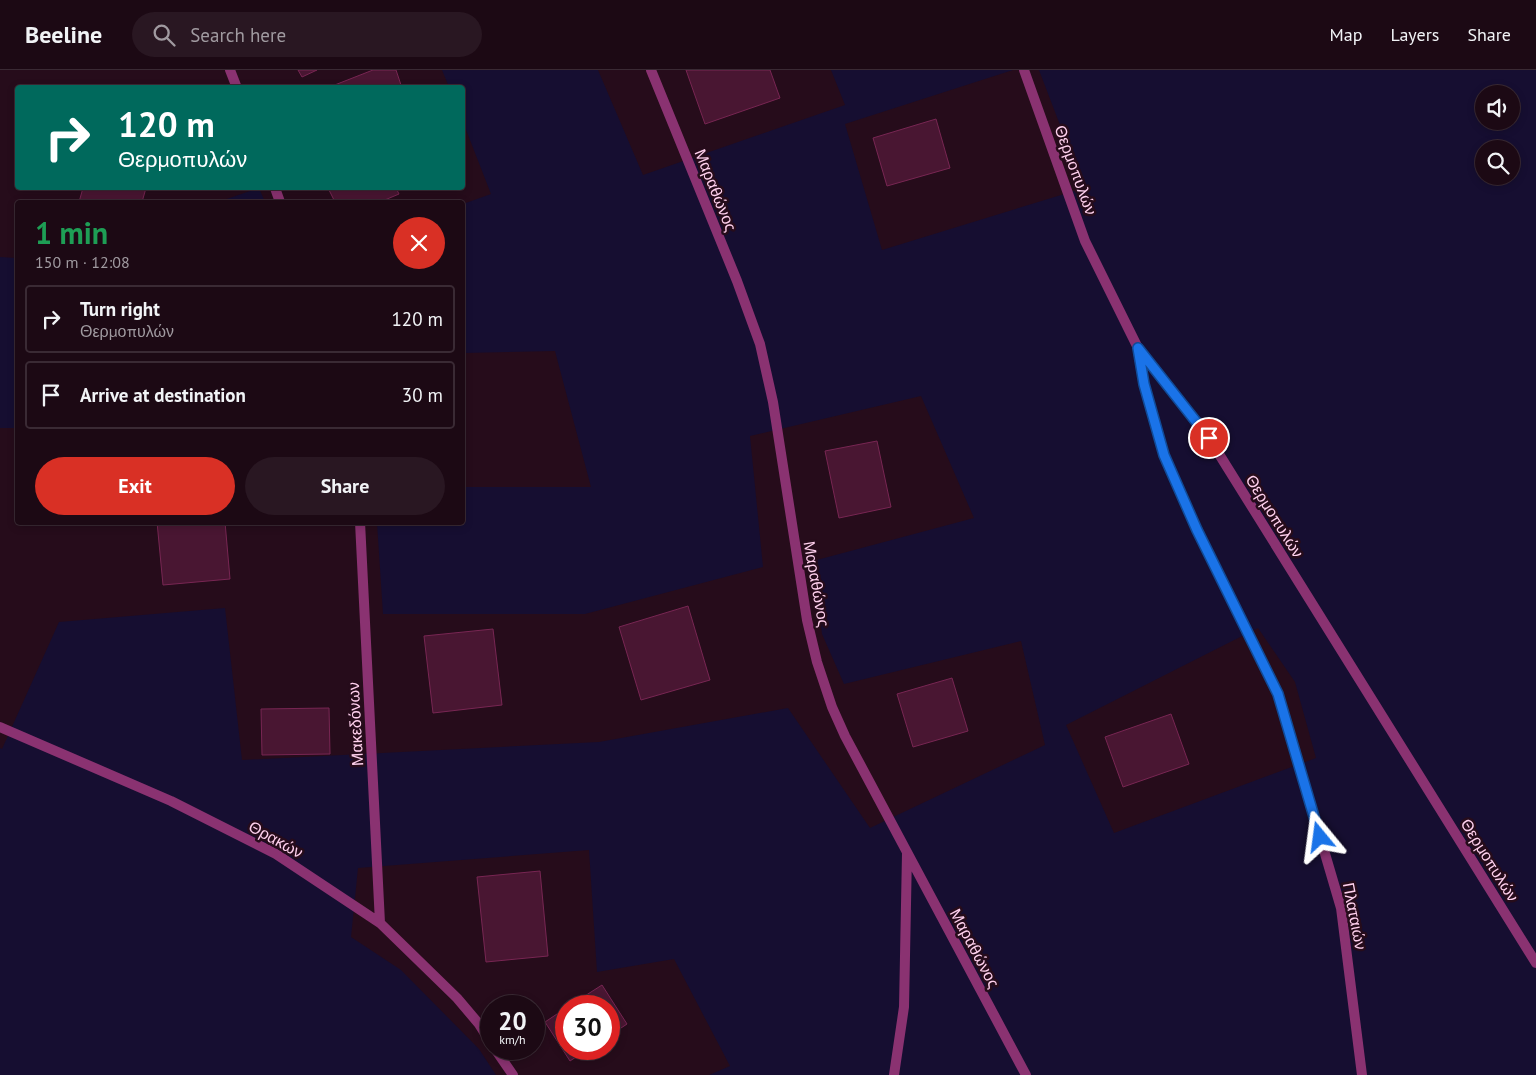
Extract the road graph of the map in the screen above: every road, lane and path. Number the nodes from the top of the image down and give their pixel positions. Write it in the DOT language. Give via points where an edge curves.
graph roads {
  1 [pos="230,70"];
  2 [pos="651,70"];
  3 [pos="1024,70"];
  4 [pos="236,85"];
  5 [pos="1138,348"];
  6 [pos="360,525"];
  7 [pos="0,727"];
  8 [pos="907,852"];
  9 [pos="380,923"];
  10 [pos="1536,963"];
  11 [pos="480,1026"];
  12 [pos="503,1060"];
  13 [pos="513,1075"];
  14 [pos="894,1075"];
  15 [pos="1026,1075"];
  16 [pos="1362,1075"];
  1 -- 4 [label="street"];
  2 -- 8 [label="street, Μαραθώνος" via="760,344 773,402 801,589 817,662 844,736"];
  3 -- 5 [label="street, Θερμοπυλών" via="1085,241"];
  5 -- 10 [label="street, Θερμοπυλών" via="1209,438"];
  5 -- 16 [label="street, Πλαταιών" via="1144,384 1164,455 1197,530 1278,694 1342,908"];
  6 -- 9 [label="street, Μακεδόνων"];
  7 -- 9 [label="street, Θρακών" via="171,801 276,854"];
  8 -- 14 [label="street" via="904,1007"];
  8 -- 15 [label="street, Μαραθώνος"];
  9 -- 11 [label="street, Θρακών" via="457,998"];
  12 -- 13 [label="street"];
}
